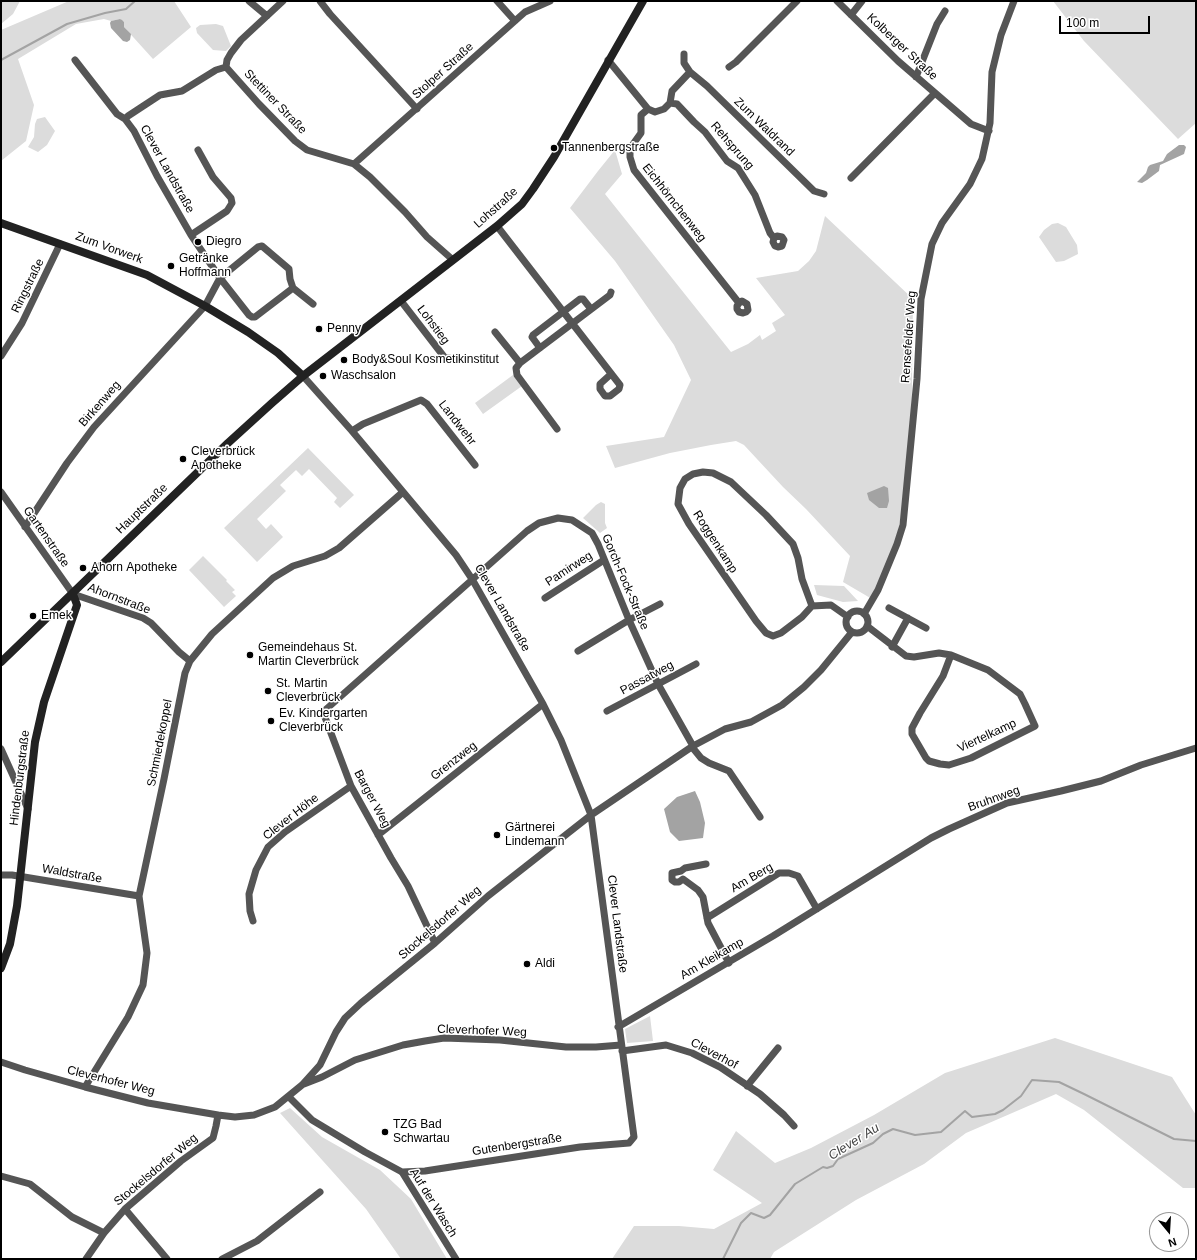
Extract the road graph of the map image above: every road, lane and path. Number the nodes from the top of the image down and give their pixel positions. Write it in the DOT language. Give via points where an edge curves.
graph roads {
  1 [pos="249,1"];
  2 [pos="283,1"];
  3 [pos="320,1"];
  4 [pos="497,1"];
  5 [pos="550,1"];
  6 [pos="643,1"];
  7 [pos="797,1"];
  8 [pos="837,1"];
  9 [pos="862,1"];
  10 [pos="1014,1"];
  11 [pos="945,11"];
  12 [pos="851,14"];
  13 [pos="267,16"];
  14 [pos="515,21"];
  15 [pos="684,54"];
  16 [pos="75,60"];
  17 [pos="608,60"];
  18 [pos="729,66"];
  19 [pos="226,67"];
  20 [pos="690,72"];
  21 [pos="916,77"];
  22 [pos="935,93"];
  23 [pos="670,104"];
  24 [pos="417,109"];
  25 [pos="648,109"];
  26 [pos="125,119"];
  27 [pos="989,131"];
  28 [pos="198,150"];
  29 [pos="354,164"];
  30 [pos="851,178"];
  31 [pos="824,194"];
  32 [pos="1,222"];
  33 [pos="497,226"];
  34 [pos="191,235"];
  35 [pos="774,238"];
  36 [pos="60,244"];
  37 [pos="453,260"];
  38 [pos="220,278"];
  39 [pos="293,288"];
  40 [pos="611,292"];
  41 [pos="401,300"];
  42 [pos="739,303"];
  43 [pos="313,304"];
  44 [pos="205,306"];
  45 [pos="591,309"];
  46 [pos="563,312"];
  47 [pos="572,323"];
  48 [pos="495,332"];
  49 [pos="540,348"];
  50 [pos="1,356"];
  51 [pos="449,358"];
  52 [pos="520,363"];
  53 [pos="611,374"];
  54 [pos="303,376"];
  55 [pos="557,429"];
  56 [pos="352,431"];
  57 [pos="475,465"];
  58 [pos="1,492"];
  59 [pos="403,492"];
  60 [pos="25,527"];
  61 [pos="604,560"];
  62 [pos="472,579"];
  63 [pos="73,594"];
  64 [pos="545,598"];
  65 [pos="660,604"];
  66 [pos="812,606"];
  67 [pos="889,608"];
  68 [pos="864,614"];
  69 [pos="848,617"];
  70 [pos="908,618"];
  71 [pos="629,620"];
  72 [pos="867,626"];
  73 [pos="926,628"];
  74 [pos="852,632"];
  75 [pos="892,647"];
  76 [pos="578,651"];
  77 [pos="951,655"];
  78 [pos="190,661"];
  79 [pos="1,662"];
  80 [pos="696,664"];
  81 [pos="658,684"];
  82 [pos="543,704"];
  83 [pos="608,712"];
  84 [pos="692,747"];
  85 [pos="1196,748"];
  86 [pos="1,749"];
  87 [pos="351,786"];
  88 [pos="28,810"];
  89 [pos="591,815"];
  90 [pos="760,818"];
  91 [pos="378,835"];
  92 [pos="706,864"];
  93 [pos="681,871"];
  94 [pos="1,876"];
  95 [pos="20,876"];
  96 [pos="683,879"];
  97 [pos="139,896"];
  98 [pos="817,909"];
  99 [pos="707,918"];
  100 [pos="253,921"];
  101 [pos="435,943"];
  102 [pos="729,963"];
  103 [pos="1,968"];
  104 [pos="618,1027"];
  105 [pos="622,1048"];
  106 [pos="778,1048"];
  107 [pos="1,1062"];
  108 [pos="302,1085"];
  109 [pos="747,1086"];
  110 [pos="85,1087"];
  111 [pos="289,1097"];
  112 [pos="218,1115"];
  113 [pos="794,1126"];
  114 [pos="402,1172"];
  115 [pos="1,1176"];
  116 [pos="320,1192"];
  117 [pos="125,1209"];
  118 [pos="104,1233"];
  119 [pos="86,1259"];
  120 [pos="167,1259"];
  121 [pos="222,1259"];
  122 [pos="456,1259"];
  1 -- 13 [label="street"];
  2 -- 13 [label="street, Stettiner Straße"];
  3 -- 24 [label="street"];
  4 -- 14 [label="street"];
  5 -- 14 [label="street, Stolper Straße" via="532,8"];
  6 -- 17 [label="main road, Lohstraße"];
  7 -- 18 [label="street"];
  8 -- 12 [label="street, Kolberger Straße"];
  9 -- 12 [label="street"];
  10 -- 27 [label="street, Rensefelder Weg" via="1001,35 992,72"];
  11 -- 21 [label="street" via="937,24"];
  12 -- 21 [label="street, Kolberger Straße"];
  13 -- 19 [label="street, Stettiner Straße" via="231,53"];
  14 -- 24 [label="street, Stolper Straße"];
  15 -- 20 [label="street" via="684,63"];
  16 -- 26 [label="street, Clever Landstraße" via="117,114"];
  17 -- 25 [label="street"];
  17 -- 33 [label="main road, Lohstraße" via="543,174 522,204"];
  19 -- 26 [label="street" via="216,70 182,91 160,95"];
  19 -- 29 [label="street, Stettiner Straße" via="290,136 307,150"];
  20 -- 23 [label="street" via="672,91"];
  20 -- 31 [label="street, Zum Waldrand" via="814,191"];
  21 -- 22 [label="street, Kolberger Straße"];
  22 -- 27 [label="street, Kolberger Straße" via="971,124"];
  22 -- 30 [label="street, Kolberger Straße"];
  23 -- 25 [label="street" via="655,112"];
  23 -- 35 [label="street, Rehsprung" via="677,104 706,132 727,161 738,168 755,195"];
  24 -- 29 [label="street, Stolper Straße"];
  25 -- 42 [label="street, Eichhörnchenweg" via="642,115 641,133 631,147 630,157 634,170"];
  26 -- 34 [label="street, Clever Landstraße"];
  27 -- 68 [label="street, Rensefelder Weg" via="977,172 942,223 932,244 921,299 917,379 903,525 878,590"];
  28 -- 34 [label="street" via="232,203 227,211"];
  29 -- 37 [label="street, Stettiner Straße"];
  32 -- 36 [label="main road, Zum Vorwerk"];
  33 -- 37 [label="main road, Lohstraße"];
  33 -- 46 [label="street"];
  34 -- 38 [label="street, Clever Landstraße"];
  36 -- 44 [label="main road, Zum Vorwerk" via="147,275"];
  36 -- 50 [label="street, Ringstraße" via="22,323"];
  37 -- 41 [label="main road, Lohstraße"];
  38 -- 39 [label="street, Clever Landstraße" via="252,317"];
  38 -- 39 [label="street" via="262,246 289,269"];
  38 -- 44 [label="street"];
  39 -- 43 [label="street"];
  40 -- 45 [label="street"];
  41 -- 51 [label="street, Lohstieg" via="445,358"];
  41 -- 54 [label="main road, Lohstraße"];
  44 -- 54 [label="main road, Clever Landstraße" via="268,345"];
  44 -- 60 [label="street, Birkenweg" via="94,426"];
  45 -- 46 [label="street" via="583,299 580,299"];
  45 -- 47 [label="street"];
  46 -- 47 [label="street"];
  46 -- 49 [label="street" via="533,335"];
  47 -- 49 [label="street"];
  47 -- 53 [label="street"];
  48 -- 52 [label="street"];
  49 -- 52 [label="street"];
  52 -- 55 [label="street" via="516,368 517,375"];
  54 -- 56 [label="street, Clever Landstraße"];
  54 -- 63 [label="main road, Hauptstraße" via="228,443"];
  56 -- 57 [label="street, Landwehr" via="421,400 427,404"];
  56 -- 59 [label="street, Clever Landstraße"];
  58 -- 60 [label="street, Gartenstraße"];
  59 -- 62 [label="street, Clever Landstraße" via="456,555"];
  59 -- 78 [label="street, Schmiedekoppel" via="339,548 325,556 293,566 273,578 212,634"];
  60 -- 63 [label="street, Gartenstraße"];
  61 -- 62 [label="street, Gorch-Fock-Straße" via="592,533 572,520 558,518 527,530"];
  61 -- 64 [label="street, Pamirweg"];
  61 -- 71 [label="street, Gorch-Fock-Straße"];
  62 -- 82 [label="street, Clever Landstraße"];
  62 -- 87 [label="street, Barger Weg" via="323,712"];
  63 -- 78 [label="street, Ahornstraße" via="143,618"];
  63 -- 79 [label="main road, Hauptstraße"];
  63 -- 88 [label="main road, Hindenburgstraße" via="77,605 44,702 35,742"];
  65 -- 71 [label="street"];
  66 -- 66 [label="street, Roggenkamp" via="793,544 766,514 731,482 712,473 693,474 685,480 680,488 678,504 689,524 766,633 772,636 781,633"];
  66 -- 69 [label="street" via="831,606"];
  67 -- 70 [label="street"];
  68 -- 69 [label="street" via="854,612"];
  68 -- 72 [label="street" via="867,617"];
  69 -- 74 [label="street" via="846,623"];
  70 -- 73 [label="street"];
  70 -- 75 [label="street"];
  71 -- 76 [label="street"];
  71 -- 81 [label="street, Gorch-Fock-Straße"];
  72 -- 74 [label="street, Stockelsdorfer Weg" via="859,633"];
  72 -- 75 [label="street, Viertelkamp"];
  74 -- 84 [label="street, Stockelsdorfer Weg" via="821,670 782,705 752,722 725,729"];
  75 -- 77 [label="street, Viertelkamp" via="906,656 939,653"];
  77 -- 77 [label="street, Viertelkamp" via="988,670 1020,694 1035,726 971,758 949,765 929,761 912,734 912,728 943,676"];
  78 -- 97 [label="street, Schmiedekoppel" via="185,673"];
  80 -- 81 [label="street, Passatweg"];
  81 -- 83 [label="street, Passatweg"];
  81 -- 84 [label="street, Gorch-Fock-Straße"];
  82 -- 89 [label="street, Clever Landstraße" via="561,740"];
  82 -- 91 [label="street, Grenzweg"];
  84 -- 89 [label="street, Stockelsdorfer Weg"];
  84 -- 90 [label="street, Gorch-Fock-Straße" via="701,758 729,771"];
  85 -- 98 [label="street, Bruhnweg" via="1101,780 1007,803 931,838"];
  86 -- 88 [label="street"];
  87 -- 91 [label="street, Barger Weg"];
  87 -- 100 [label="street, Clever Höhe" via="268,846 256,870 249,894"];
  88 -- 95 [label="main road, Hindenburgstraße"];
  89 -- 101 [label="street, Stockelsdorfer Weg" via="488,896"];
  89 -- 104 [label="street, Clever Landstraße"];
  91 -- 101 [label="street, Barger Weg" via="408,886"];
  92 -- 93 [label="street"];
  93 -- 96 [label="street"];
  93 -- 96 [label="street" via="672,873 672,880 679,882"];
  94 -- 95 [label="street, Waldstraße"];
  95 -- 97 [label="street, Waldstraße"];
  95 -- 103 [label="main road, Hindenburgstraße" via="10,944"];
  96 -- 99 [label="street" via="703,897"];
  97 -- 110 [label="street, Schmiedekoppel" via="147,955 143,985 128,1017"];
  98 -- 99 [label="street, Am Berg" via="798,876 779,873"];
  98 -- 102 [label="street, Am Kleikamp"];
  99 -- 102 [label="street"];
  101 -- 108 [label="street, Stockelsdorfer Weg" via="345,1018 320,1065"];
  102 -- 104 [label="street, Am Kleikamp"];
  104 -- 105 [label="street, Clever Landstraße"];
  105 -- 108 [label="street, Cleverhofer Weg" via="566,1047 500,1040 444,1038 403,1045 355,1060"];
  105 -- 109 [label="street, Cleverhof" via="666,1045 692,1053 714,1064"];
  105 -- 114 [label="street, Gutenbergstraße" via="634,1136 629,1143 580,1147 425,1171"];
  106 -- 109 [label="street"];
  107 -- 110 [label="street, Cleverhofer Weg"];
  108 -- 111 [label="street, Stockelsdorfer Weg"];
  109 -- 113 [label="street, Cleverhof" via="760,1094"];
  110 -- 112 [label="street, Cleverhofer Weg" via="148,1103"];
  111 -- 112 [label="street, Stockelsdorfer Weg" via="276,1107 254,1115"];
  111 -- 114 [label="street, Auf der Wasch" via="312,1120"];
  112 -- 117 [label="street, Stockelsdorfer Weg" via="213,1138 181,1161"];
  114 -- 122 [label="street, Auf der Wasch"];
  115 -- 118 [label="street" via="30,1184 72,1217"];
  116 -- 121 [label="street" via="257,1241"];
  117 -- 118 [label="street, Stockelsdorfer Weg"];
  117 -- 120 [label="street"];
  118 -- 119 [label="street, Stockelsdorfer Weg"];
}
